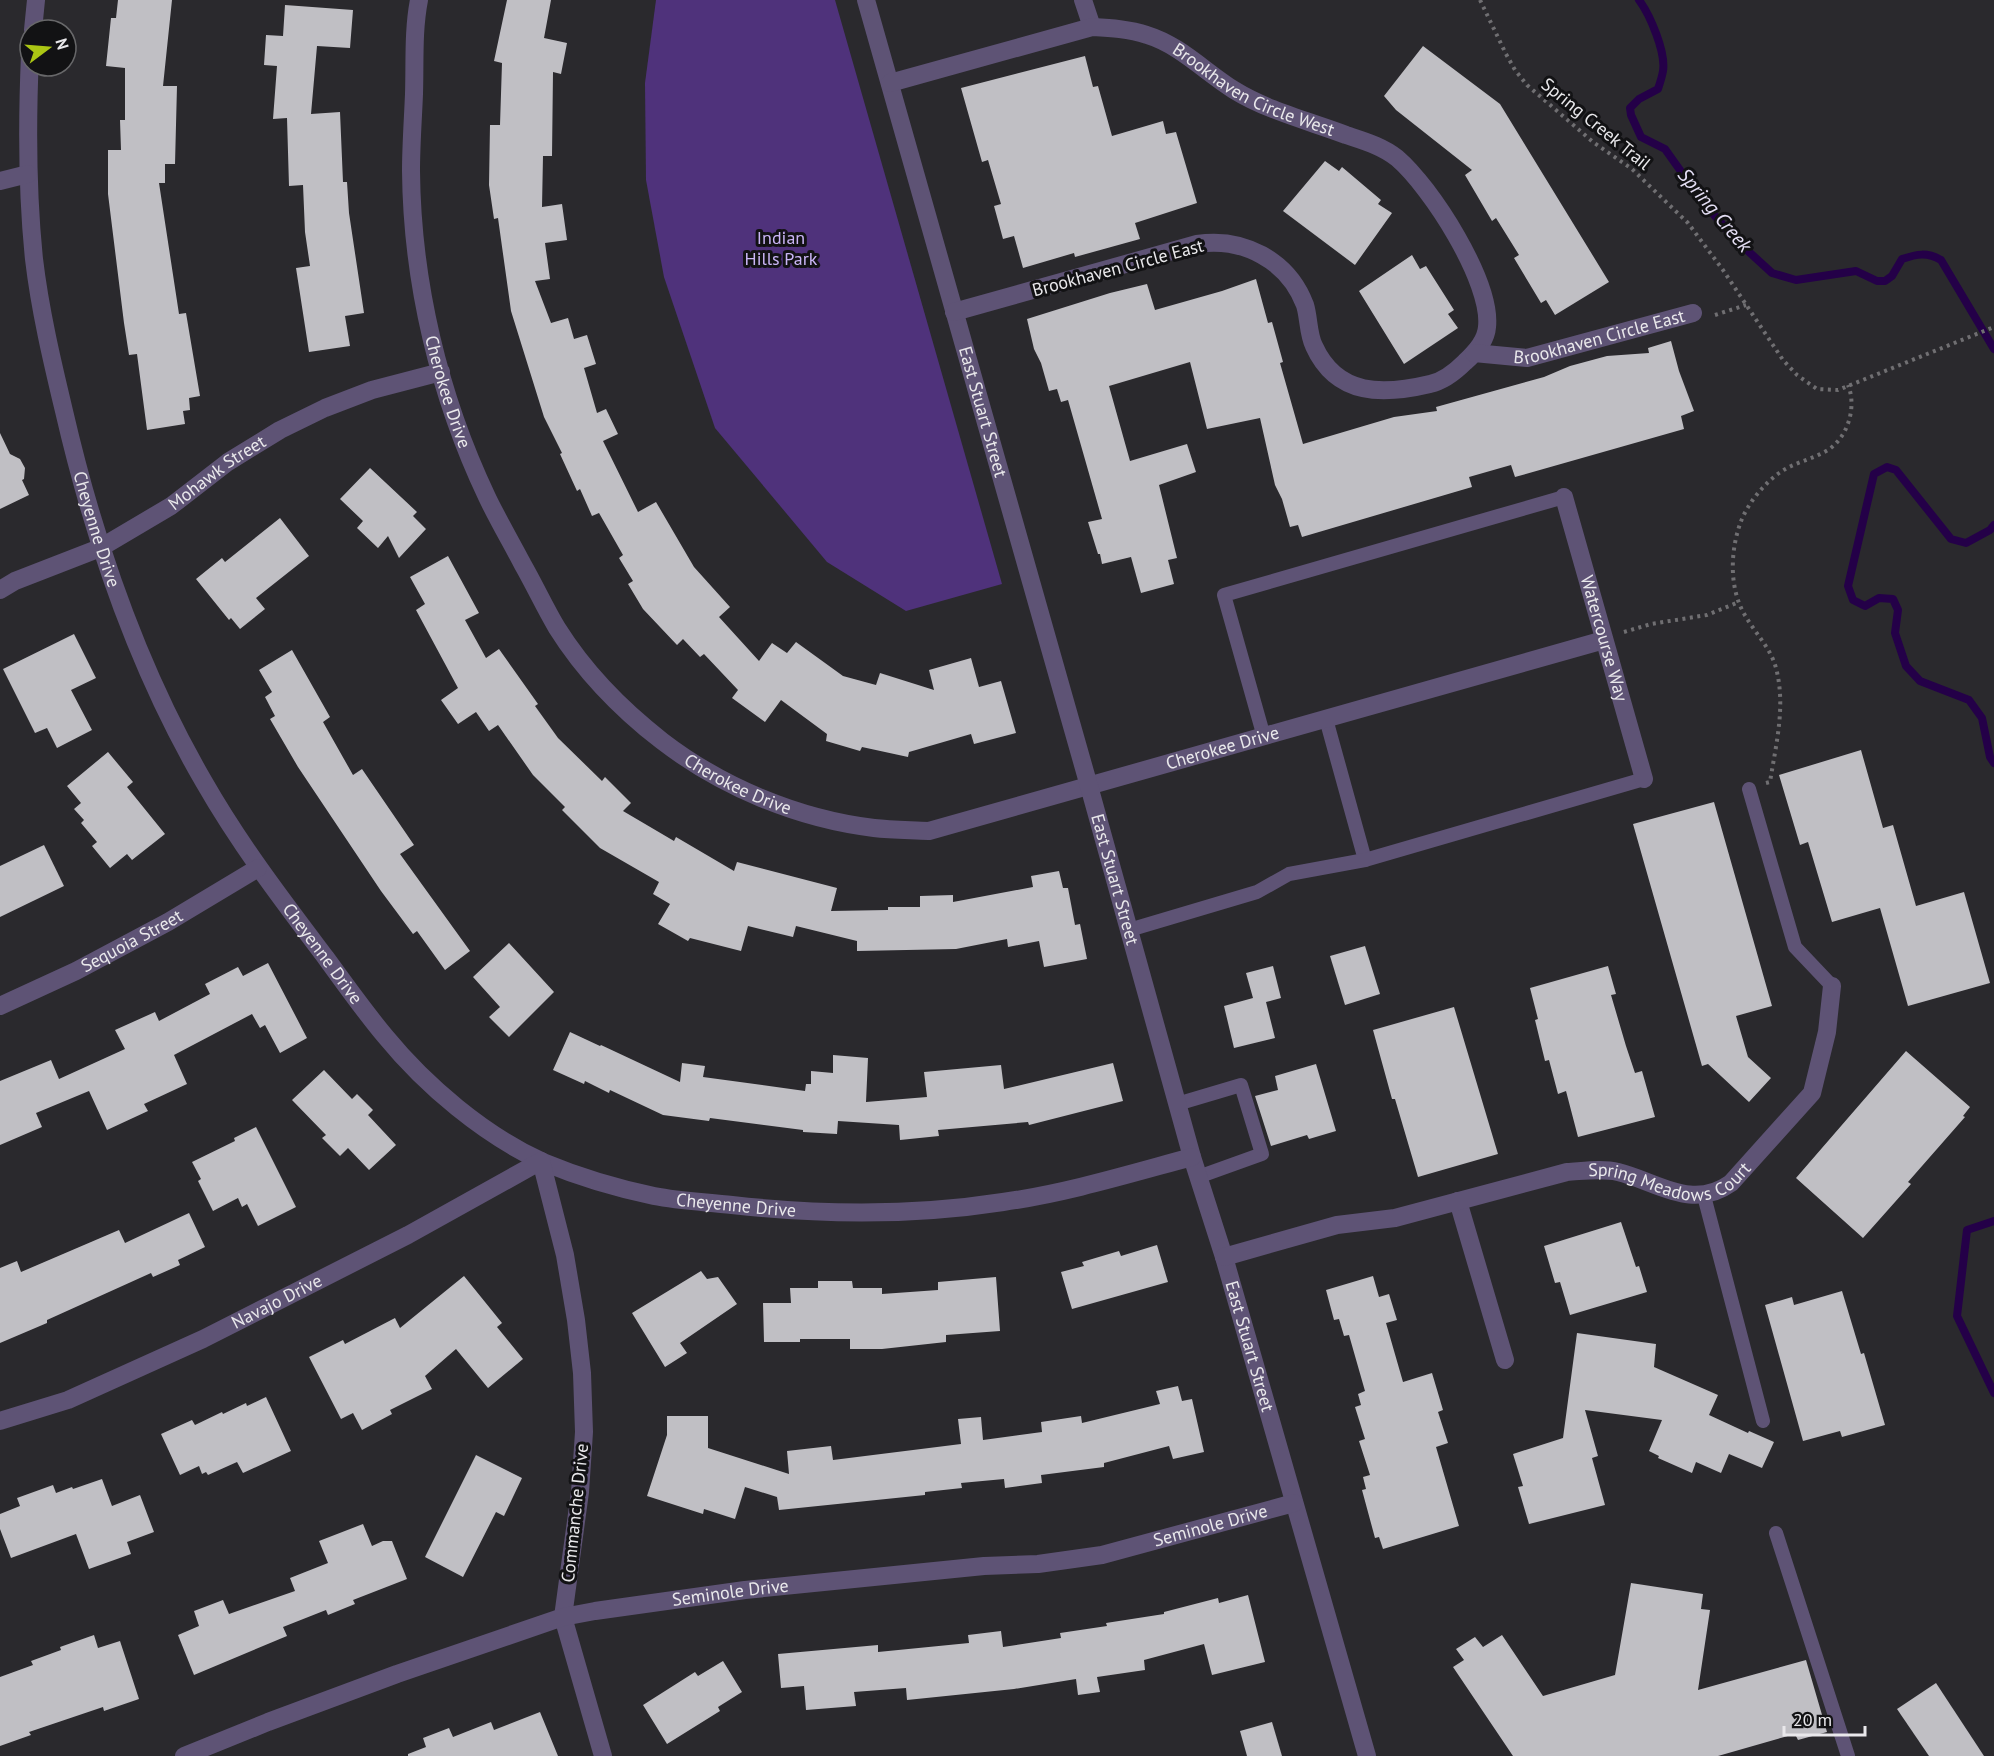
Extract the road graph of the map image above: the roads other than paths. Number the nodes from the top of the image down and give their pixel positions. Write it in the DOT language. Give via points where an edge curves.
graph roads {
  1 [pos="36,0"];
  2 [pos="419,0"];
  3 [pos="866,0"];
  4 [pos="1083,0"];
  5 [pos="34,18"];
  6 [pos="1092,27"];
  7 [pos="29,78"];
  8 [pos="890,83"];
  9 [pos="28,174"];
  10 [pos="0,181"];
  11 [pos="954,312"];
  12 [pos="1693,313"];
  13 [pos="1474,353"];
  14 [pos="441,372"];
  15 [pos="1564,497"];
  16 [pos="100,548"];
  17 [pos="0,590"];
  18 [pos="1604,640"];
  19 [pos="1326,719"];
  20 [pos="1264,737"];
  21 [pos="1644,779"];
  22 [pos="1089,786"];
  23 [pos="1749,789"];
  24 [pos="1365,860"];
  25 [pos="258,868"];
  26 [pos="1129,930"];
  27 [pos="1832,986"];
  28 [pos="0,1006"];
  29 [pos="1177,1104"];
  30 [pos="1192,1156"];
  31 [pos="541,1161"];
  32 [pos="1198,1177"];
  33 [pos="1704,1196"];
  34 [pos="1458,1201"];
  35 [pos="1224,1257"];
  36 [pos="1505,1360"];
  37 [pos="0,1421"];
  38 [pos="1762,1421"];
  39 [pos="1294,1503"];
  40 [pos="1776,1533"];
  41 [pos="563,1617"];
  42 [pos="184,1756"];
  43 [pos="603,1756"];
  44 [pos="1367,1756"];
  45 [pos="1848,1756"];
  1 -- 5 [label="street"];
  2 -- 14 [label="street, Cherokee Drive" via="411,171 426,310"];
  3 -- 8 [label="street, East Stuart Street"];
  4 -- 6 [label="street"];
  6 -- 8 [label="street, Brookhaven Circle West"];
  6 -- 13 [label="street, Brookhaven Circle West" via="1148,35 1172,46 1234,90 1265,106 1375,145 1395,156 1432,198 1481,286 1488,328"];
  7 -- 9 [label="street, Cheyenne Drive"];
  8 -- 11 [label="street, East Stuart Street"];
  9 -- 10 [label="street"];
  9 -- 16 [label="street, Cheyenne Drive" via="34,258 46,332"];
  11 -- 13 [label="street, Brookhaven Circle East" via="1197,244 1235,244 1260,253 1294,283 1305,306 1314,345 1327,367 1346,383 1386,392 1433,384 1455,372"];
  11 -- 22 [label="street, East Stuart Street"];
  12 -- 13 [label="street, Brookhaven Circle East" via="1527,358"];
  14 -- 16 [label="street, Mohawk Street" via="372,390 280,430 228,462 171,506"];
  14 -- 22 [label="street, Cherokee Drive" via="487,497 557,628 621,706 662,741 713,775 762,798 821,818 873,828 929,831"];
  15 -- 18 [label="street, Watercourse Way"];
  15 -- 20 [label="lane" via="1224,595"];
  16 -- 17 [label="street, Mohawk Street"];
  16 -- 25 [label="street, Cheyenne Drive" via="162,703 202,779"];
  18 -- 19 [label="street, Cherokee Drive"];
  18 -- 21 [label="street, Watercourse Way"];
  19 -- 20 [label="street, Cherokee Drive"];
  19 -- 24 [label="lane"];
  20 -- 22 [label="street, Cherokee Drive"];
  21 -- 24 [label="lane"];
  22 -- 26 [label="street, East Stuart Street"];
  23 -- 27 [label="lane" via="1795,947"];
  24 -- 26 [label="lane" via="1289,874 1257,892"];
  25 -- 28 [label="street, Sequoia Street" via="148,933"];
  25 -- 31 [label="street, Cheyenne Drive" via="385,1036 422,1076 468,1116"];
  26 -- 29 [label="street, East Stuart Street"];
  27 -- 33 [label="street, Spring Meadows Court" via="1827,1032 1812,1093 1731,1184"];
  29 -- 30 [label="street, East Stuart Street"];
  29 -- 32 [label="lane" via="1241,1085 1262,1154"];
  30 -- 31 [label="street, Cheyenne Drive" via="1086,1186 1003,1203 833,1213 658,1197 598,1182"];
  30 -- 32 [label="street, East Stuart Street"];
  31 -- 37 [label="street, Navajo Drive" via="398,1241 203,1339 68,1400"];
  31 -- 41 [label="street, Commanche Drive" via="565,1255 582,1373 580,1491"];
  32 -- 35 [label="street, East Stuart Street"];
  33 -- 34 [label="street, Spring Meadows Court" via="1679,1193 1617,1172 1595,1170 1567,1172"];
  33 -- 38 [label="lane"];
  34 -- 35 [label="street, Spring Meadows Court" via="1395,1218 1337,1225"];
  34 -- 36 [label="street"];
  35 -- 39 [label="street, East Stuart Street"];
  39 -- 41 [label="street, Seminole Drive" via="1102,1555 1038,1564 790,1584"];
  39 -- 44 [label="street, East Stuart Street"];
  40 -- 45 [label="lane"];
  41 -- 42 [label="street, Seminole Drive" via="398,1674"];
  41 -- 43 [label="street, Commanche Drive"];
}
